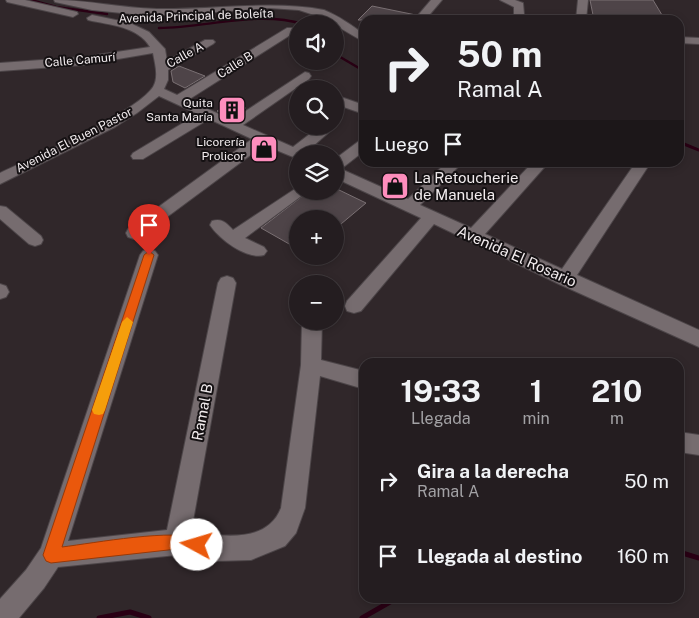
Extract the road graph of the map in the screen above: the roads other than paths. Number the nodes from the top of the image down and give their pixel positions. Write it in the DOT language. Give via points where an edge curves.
graph roads {
  1 [pos="11,0"];
  2 [pos="60,0"];
  3 [pos="438,0"];
  4 [pos="504,0"];
  5 [pos="583,0"];
  6 [pos="160,2"];
  7 [pos="194,11"];
  8 [pos="293,15"];
  9 [pos="424,15"];
  10 [pos="518,15"];
  11 [pos="582,15"];
  12 [pos="88,17"];
  13 [pos="152,20"];
  14 [pos="142,31"];
  15 [pos="289,31"];
  16 [pos="359,36"];
  17 [pos="344,39"];
  18 [pos="684,40"];
  19 [pos="699,41"];
  20 [pos="209,42"];
  21 [pos="359,47"];
  22 [pos="159,49"];
  23 [pos="0,67"];
  24 [pos="161,69"];
  25 [pos="304,76"];
  26 [pos="158,91"];
  27 [pos="178,100"];
  28 [pos="344,102"];
  29 [pos="359,108"];
  30 [pos="208,114"];
  31 [pos="344,117"];
  32 [pos="233,125"];
  33 [pos="318,135"];
  34 [pos="262,139"];
  35 [pos="307,145"];
  36 [pos="359,148"];
  37 [pos="289,151"];
  38 [pos="138,156"];
  39 [pos="344,159"];
  40 [pos="451,167"];
  41 [pos="537,167"];
  42 [pos="641,167"];
  43 [pos="344,176"];
  44 [pos="0,179"];
  45 [pos="289,198"];
  46 [pos="409,207"];
  47 [pos="0,211"];
  48 [pos="431,217"];
  49 [pos="218,225"];
  50 [pos="134,233"];
  51 [pos="473,236"];
  52 [pos="232,239"];
  53 [pos="35,240"];
  54 [pos="258,252"];
  55 [pos="149,255"];
  56 [pos="565,279"];
  57 [pos="227,283"];
  58 [pos="354,306"];
  59 [pos="312,330"];
  60 [pos="699,339"];
  61 [pos="312,365"];
  62 [pos="359,379"];
  63 [pos="684,443"];
  64 [pos="699,446"];
  65 [pos="177,542"];
  66 [pos="51,555"];
  67 [pos="2,618"];
  1 -- 12 [label="street, Avenida Principal de Boleíta"];
  2 -- 13 [label="street, Avenida Principal de Boleíta"];
  3 -- 9 [label="street"];
  4 -- 10 [label="street" via="519,5"];
  5 -- 11 [label="street"];
  6 -- 7 [label="street" via="168,9"];
  6 -- 13 [label="street"];
  7 -- 13 [label="street, Avenida Principal de Boleíta"];
  7 -- 16 [label="street, Avenida Principal de Boleíta" via="238,5 291,6 316,10"];
  8 -- 13 [label="street, Avenida Principal de Boleíta" via="257,13"];
  12 -- 13 [label="street, Avenida Principal de Boleíta"];
  12 -- 14 [label="street"];
  13 -- 14 [label="street"];
  14 -- 22 [label="street" via="154,40"];
  15 -- 27 [label="street, Calle B"];
  17 -- 21 [label="street"];
  18 -- 19 [label="street"];
  20 -- 24 [label="street, Calle A"];
  22 -- 23 [label="street, Calle Camurí" via="83,61"];
  22 -- 24 [label="street"];
  24 -- 26 [label="street"];
  25 -- 32 [label="street"];
  26 -- 27 [label="street"];
  26 -- 44 [label="street, Avenida El Buen Pastor" via="129,114"];
  27 -- 30 [label="street"];
  28 -- 29 [label="street"];
  29 -- 31 [label="street"];
  30 -- 32 [label="street"];
  30 -- 38 [label="street"];
  32 -- 34 [label="street"];
  33 -- 35 [label="street"];
  34 -- 37 [label="street"];
  34 -- 50 [label="street"];
  36 -- 39 [label="street"];
  40 -- 46 [label="street"];
  41 -- 51 [label="street"];
  42 -- 56 [label="street"];
  43 -- 46 [label="street, Avenida El Rosario"];
  45 -- 52 [label="street"];
  46 -- 48 [label="street, Avenida El Rosario"];
  47 -- 53 [label="street"];
  48 -- 51 [label="street, Avenida El Rosario"];
  48 -- 58 [label="street"];
  49 -- 52 [label="street"];
  51 -- 56 [label="street, Avenida El Rosario"];
  52 -- 54 [label="street"];
  55 -- 66 [label="street"];
  56 -- 60 [label="street, Avenida El Rosario"];
  57 -- 65 [label="street, Ramal B"];
  59 -- 61 [label="street"];
  61 -- 62 [label="street"];
  61 -- 65 [label="street" via="293,508 287,524 276,537 251,546 216,548"];
  63 -- 64 [label="street"];
  65 -- 66 [label="street"];
  66 -- 67 [label="street"];
}
